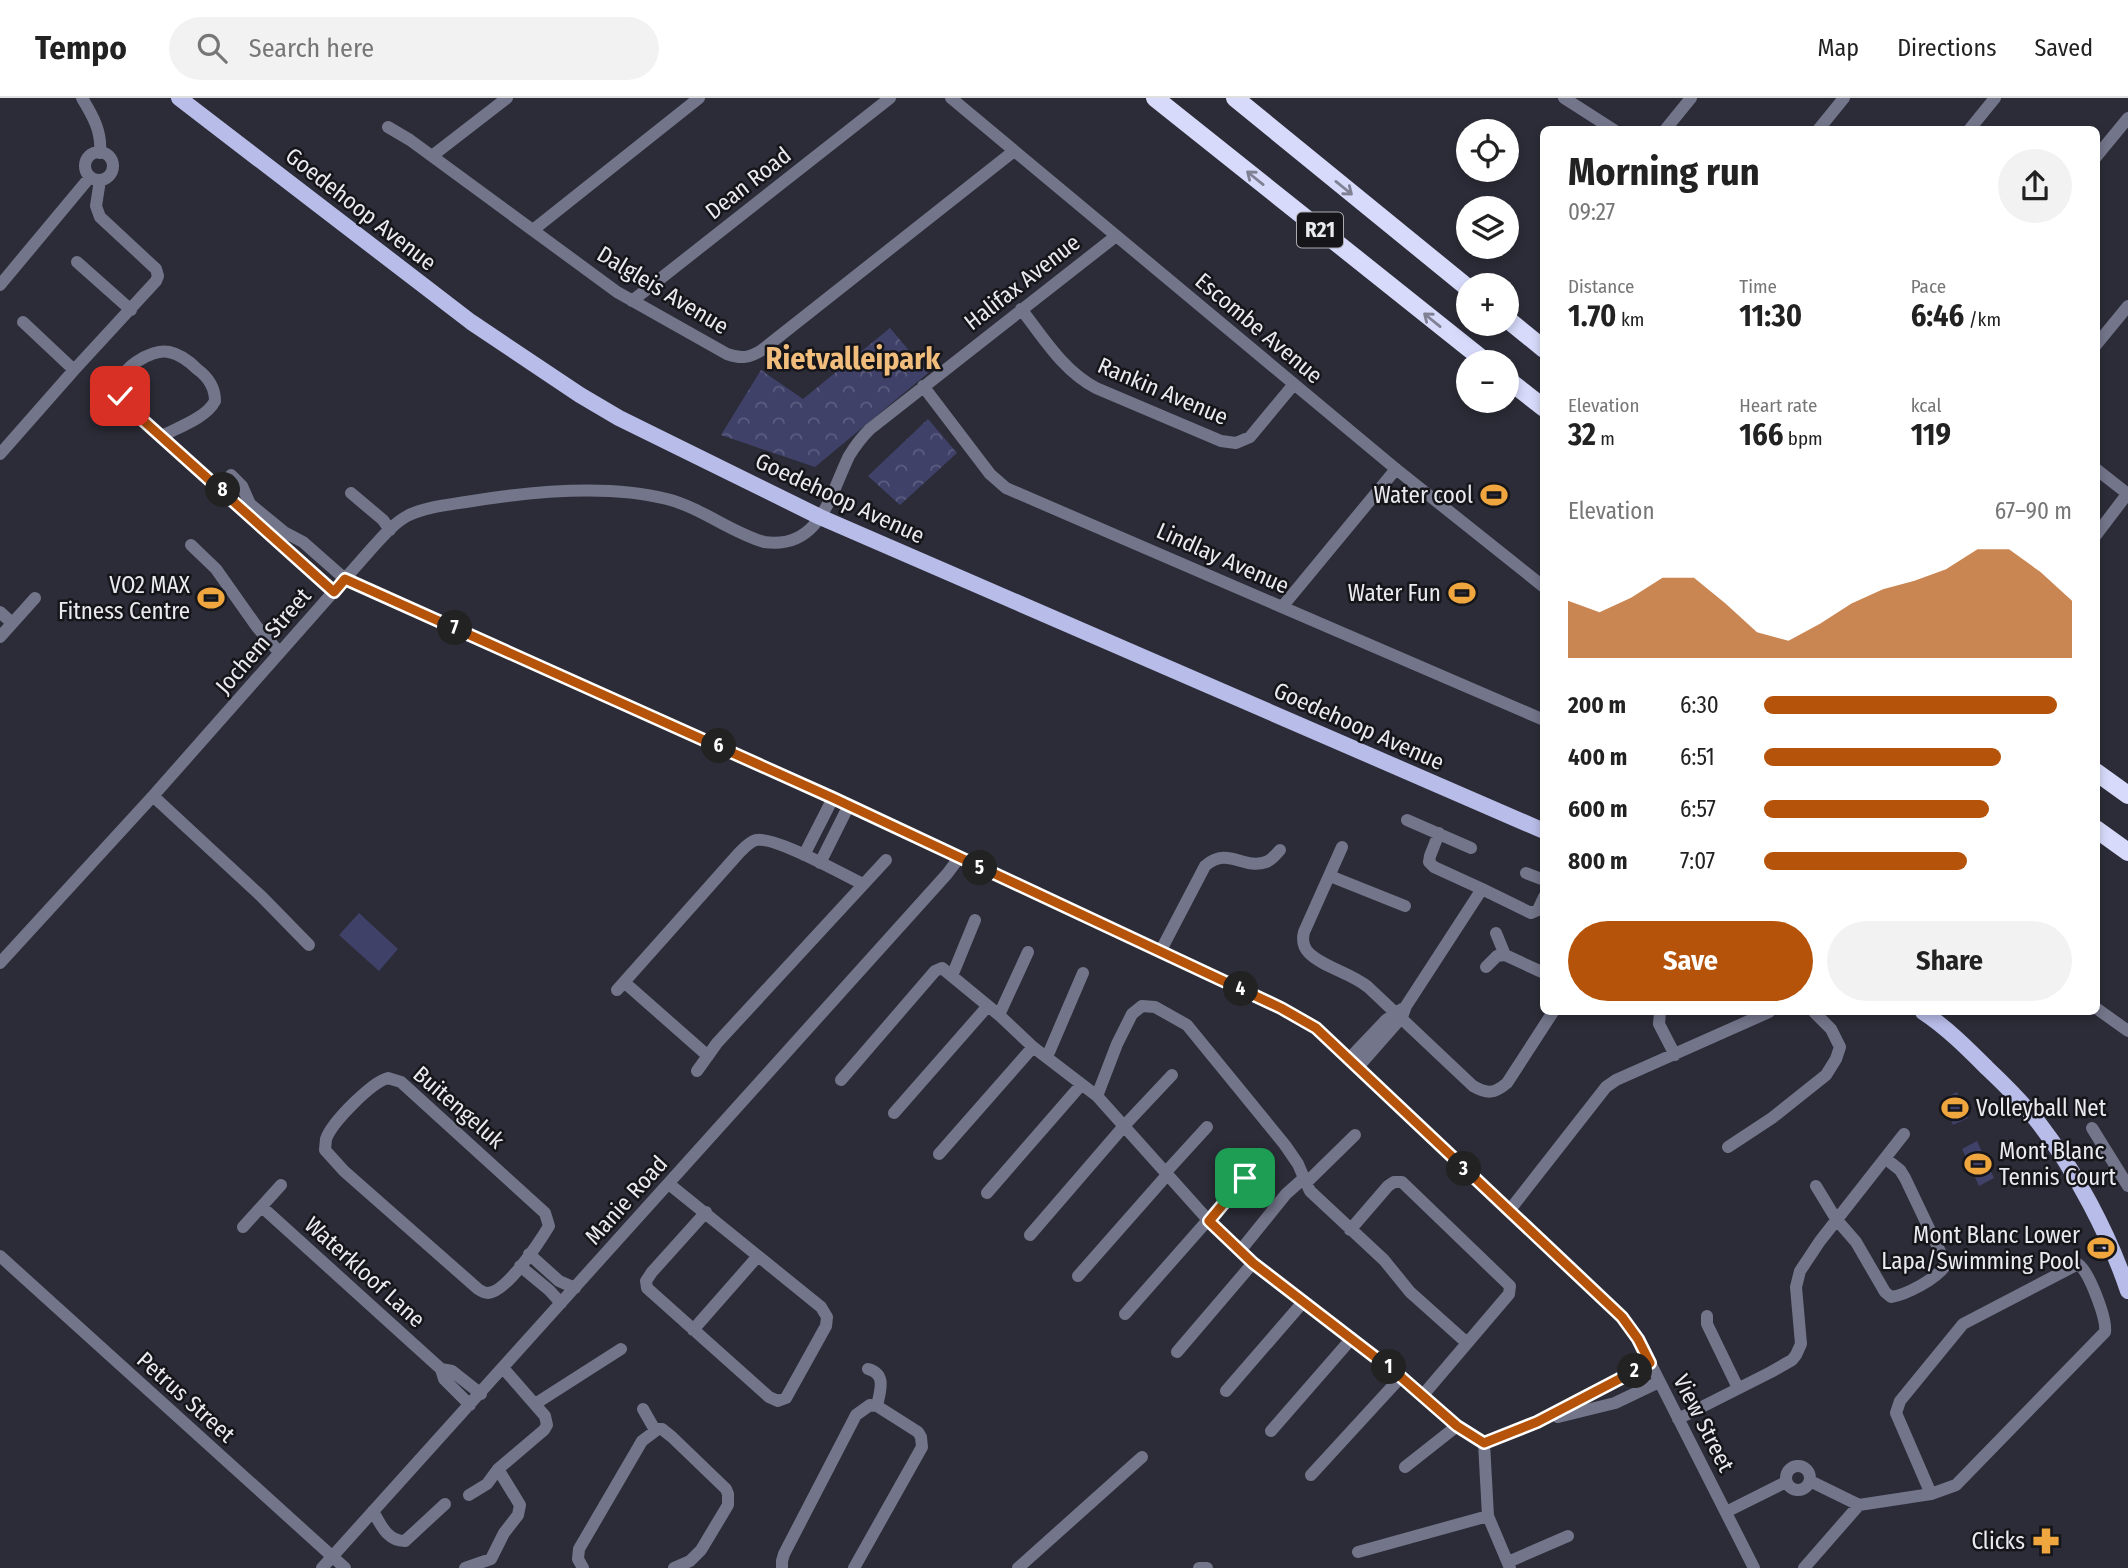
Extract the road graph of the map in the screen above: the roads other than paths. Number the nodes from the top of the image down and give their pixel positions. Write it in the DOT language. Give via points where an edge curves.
graph roads {
  1 [pos="82,98"];
  2 [pos="179,98"];
  3 [pos="507,98"];
  4 [pos="699,98"];
  5 [pos="890,98"];
  6 [pos="951,98"];
  7 [pos="1155,98"];
  8 [pos="1235,98"];
  9 [pos="1564,98"];
  10 [pos="1691,98"];
  11 [pos="1844,98"];
  12 [pos="1995,98"];
  13 [pos="2128,118"];
  14 [pos="1608,126"];
  15 [pos="1668,126"];
  16 [pos="1821,126"];
  17 [pos="1972,126"];
  18 [pos="388,127"];
  19 [pos="1014,151"];
  20 [pos="2100,152"];
  21 [pos="100,153"];
  22 [pos="432,156"];
  23 [pos="95,178"];
  24 [pos="533,230"];
  25 [pos="1116,236"];
  26 [pos="77,262"];
  27 [pos="1456,278"];
  28 [pos="0,285"];
  29 [pos="632,301"];
  30 [pos="2128,306"];
  31 [pos="1021,309"];
  32 [pos="131,310"];
  33 [pos="23,323"];
  34 [pos="1519,329"];
  35 [pos="2100,340"];
  36 [pos="1540,346"];
  37 [pos="1471,350"];
  38 [pos="74,370"];
  39 [pos="1294,384"];
  40 [pos="923,386"];
  41 [pos="1519,388"];
  42 [pos="1540,405"];
  43 [pos="162,436"];
  44 [pos="0,454"];
  45 [pos="1396,469"];
  46 [pos="2100,472"];
  47 [pos="231,475"];
  48 [pos="351,493"];
  49 [pos="2128,493"];
  50 [pos="820,517"];
  51 [pos="390,530"];
  52 [pos="2100,530"];
  53 [pos="191,545"];
  54 [pos="345,579"];
  55 [pos="1540,584"];
  56 [pos="334,592"];
  57 [pos="35,598"];
  58 [pos="1282,607"];
  59 [pos="0,612"];
  60 [pos="12,623"];
  61 [pos="0,637"];
  62 [pos="279,652"];
  63 [pos="1540,718"];
  64 [pos="2100,775"];
  65 [pos="2128,795"];
  66 [pos="153,796"];
  67 [pos="833,798"];
  68 [pos="849,805"];
  69 [pos="1407,820"];
  70 [pos="1540,829"];
  71 [pos="2100,832"];
  72 [pos="1439,833"];
  73 [pos="1342,847"];
  74 [pos="1471,848"];
  75 [pos="1280,850"];
  76 [pos="2128,852"];
  77 [pos="804,855"];
  78 [pos="959,858"];
  79 [pos="886,860"];
  80 [pos="820,863"];
  81 [pos="1527,873"];
  82 [pos="1330,876"];
  83 [pos="1540,878"];
  84 [pos="863,884"];
  85 [pos="1482,889"];
  86 [pos="1405,906"];
  87 [pos="1540,906"];
  88 [pos="975,920"];
  89 [pos="1496,933"];
  90 [pos="309,945"];
  91 [pos="1028,952"];
  92 [pos="1160,952"];
  93 [pos="1505,955"];
  94 [pos="0,963"];
  95 [pos="1486,967"];
  96 [pos="1540,971"];
  97 [pos="1083,973"];
  98 [pos="952,976"];
  99 [pos="987,1007"];
  100 [pos="2100,1011"];
  101 [pos="1402,1012"];
  102 [pos="999,1015"];
  103 [pos="1551,1015"];
  104 [pos="1660,1015"];
  105 [pos="1762,1015"];
  106 [pos="1817,1015"];
  107 [pos="1927,1015"];
  108 [pos="2128,1031"];
  109 [pos="1032,1047"];
  110 [pos="1675,1055"];
  111 [pos="708,1056"];
  112 [pos="1047,1058"];
  113 [pos="1353,1063"];
  114 [pos="696,1071"];
  115 [pos="1172,1075"];
  116 [pos="841,1080"];
  117 [pos="1081,1085"];
  118 [pos="1097,1096"];
  119 [pos="894,1113"];
  120 [pos="1124,1126"];
  121 [pos="1207,1127"];
  122 [pos="2092,1128"];
  123 [pos="1903,1134"];
  124 [pos="1355,1135"];
  125 [pos="1728,1147"];
  126 [pos="939,1154"];
  127 [pos="1886,1159"];
  128 [pos="1166,1174"];
  129 [pos="1245,1178"];
  130 [pos="1305,1181"];
  131 [pos="668,1184"];
  132 [pos="281,1185"];
  133 [pos="1816,1186"];
  134 [pos="2128,1186"];
  135 [pos="987,1193"];
  136 [pos="262,1207"];
  137 [pos="1509,1211"];
  138 [pos="706,1212"];
  139 [pos="1836,1219"];
  140 [pos="1209,1221"];
  141 [pos="243,1227"];
  142 [pos="1350,1230"];
  143 [pos="1030,1235"];
  144 [pos="1241,1251"];
  145 [pos="529,1254"];
  146 [pos="0,1256"];
  147 [pos="758,1256"];
  148 [pos="1253,1263"];
  149 [pos="520,1266"];
  150 [pos="1078,1276"];
  151 [pos="575,1288"];
  152 [pos="2128,1291"];
  153 [pos="1304,1301"];
  154 [pos="561,1303"];
  155 [pos="1125,1314"];
  156 [pos="1707,1315"];
  157 [pos="694,1330"];
  158 [pos="1352,1338"];
  159 [pos="1467,1343"];
  160 [pos="621,1349"];
  161 [pos="1177,1352"];
  162 [pos="1650,1363"];
  163 [pos="503,1368"];
  164 [pos="868,1368"];
  165 [pos="441,1369"];
  166 [pos="1401,1377"];
  167 [pos="1659,1382"];
  168 [pos="1738,1388"];
  169 [pos="1226,1391"];
  170 [pos="481,1394"];
  171 [pos="1423,1395"];
  172 [pos="535,1404"];
  173 [pos="470,1405"];
  174 [pos="877,1406"];
  175 [pos="643,1409"];
  176 [pos="1678,1419"];
  177 [pos="1537,1422"];
  178 [pos="1457,1426"];
  179 [pos="655,1430"];
  180 [pos="1271,1431"];
  181 [pos="1484,1443"];
  182 [pos="1142,1457"];
  183 [pos="1405,1467"];
  184 [pos="498,1469"];
  185 [pos="1311,1475"];
  186 [pos="1810,1481"];
  187 [pos="1786,1482"];
  188 [pos="1931,1494"];
  189 [pos="469,1495"];
  190 [pos="445,1504"];
  191 [pos="1859,1505"];
  192 [pos="373,1511"];
  193 [pos="1726,1512"];
  194 [pos="1488,1516"];
  195 [pos="1568,1536"];
  196 [pos="1358,1552"];
  197 [pos="332,1557"];
  198 [pos="1509,1565"];
  199 [pos="579,1567"];
  200 [pos="322,1568"];
  201 [pos="345,1568"];
  202 [pos="465,1568"];
  203 [pos="674,1568"];
  204 [pos="782,1568"];
  205 [pos="854,1568"];
  206 [pos="1018,1568"];
  207 [pos="1199,1568"];
  208 [pos="1207,1568"];
  209 [pos="1754,1568"];
  210 [pos="1804,1568"];
  1 -- 21 [label="street" via="102,138"];
  2 -- 50 [label="main road, Goedehoop Avenue" via="439,298 563,384 619,418"];
  3 -- 22 [label="street"];
  4 -- 24 [label="street"];
  5 -- 29 [label="street, Dean Road"];
  6 -- 19 [label="street, Escombe Avenue"];
  37 -- 7 [label="highway, R21, one-way"];
  8 -- 27 [label="highway, R21, one-way"];
  9 -- 14 [label="street"];
  10 -- 15 [label="street"];
  11 -- 16 [label="street"];
  12 -- 17 [label="street"];
  13 -- 20 [label="street"];
  18 -- 22 [label="street, Dalgleis Avenue"];
  19 -- 25 [label="street, Escombe Avenue"];
  19 -- 29 [label="street, Dalgleis Avenue" via="749,357 727,354"];
  21 -- 23 [label="street" via="89,156 85,163 86,171"];
  21 -- 23 [label="street" via="108,156 111,172"];
  22 -- 24 [label="street, Dalgleis Avenue"];
  23 -- 28 [label="street"];
  23 -- 32 [label="street" via="100,217 158,276"];
  24 -- 29 [label="street, Dalgleis Avenue"];
  25 -- 31 [label="street, Halifax Avenue"];
  25 -- 39 [label="street, Escombe Avenue"];
  26 -- 32 [label="street"];
  30 -- 35 [label="street"];
  31 -- 39 [label="street, Rankin Avenue" via="1081,379 1226,442 1250,437"];
  31 -- 40 [label="street, Halifax Avenue"];
  32 -- 38 [label="street"];
  33 -- 38 [label="street"];
  34 -- 36 [label="highway"];
  38 -- 44 [label="street"];
  39 -- 45 [label="street, Escombe Avenue"];
  40 -- 50 [label="street, Halifax Avenue" via="858,443"];
  40 -- 58 [label="street, Lindlay Avenue" via="1002,486"];
  41 -- 42 [label="highway"];
  43 -- 43 [label="street" via="126,405 118,389 132,364 151,353 169,352 204,374 212,384 215,401 205,412"];
  43 -- 56 [label="street"];
  45 -- 55 [label="street, Escombe Avenue"];
  45 -- 58 [label="street"];
  46 -- 49 [label="street"];
  47 -- 54 [label="street, View Street" via="250,504"];
  48 -- 51 [label="street"];
  49 -- 52 [label="street"];
  50 -- 51 [label="street, Jochem Street" via="801,537 770,543 666,498 550,491 426,509"];
  50 -- 70 [label="main road, Goedehoop Avenue"];
  51 -- 54 [label="street, Jochem Street"];
  53 -- 62 [label="street" via="216,569"];
  54 -- 56 [label="street, Jochem Street"];
  54 -- 67 [label="street, View Street"];
  56 -- 62 [label="street, Jochem Street"];
  57 -- 60 [label="street"];
  58 -- 63 [label="street, Lindlay Avenue"];
  59 -- 60 [label="street"];
  60 -- 61 [label="street"];
  62 -- 66 [label="street, Jochem Street"];
  64 -- 65 [label="highway"];
  66 -- 90 [label="street"];
  66 -- 94 [label="street, Jochem Street"];
  67 -- 68 [label="street, View Street"];
  67 -- 77 [label="street"];
  68 -- 78 [label="street, View Street"];
  68 -- 80 [label="street"];
  69 -- 72 [label="street"];
  71 -- 76 [label="highway"];
  72 -- 74 [label="street"];
  72 -- 85 [label="street" via="1429,862"];
  73 -- 82 [label="street"];
  75 -- 92 [label="street" via="1267,862 1212,860"];
  77 -- 80 [label="street"];
  77 -- 111 [label="street" via="772,842 747,844 620,986"];
  78 -- 92 [label="street, View Street"];
  78 -- 131 [label="street, Manie Road"];
  79 -- 84 [label="street"];
  80 -- 84 [label="street"];
  81 -- 83 [label="street"];
  82 -- 86 [label="street"];
  82 -- 101 [label="street" via="1304,932 1304,947"];
  84 -- 111 [label="street"];
  85 -- 87 [label="street" via="1531,913"];
  85 -- 101 [label="street"];
  88 -- 98 [label="street"];
  89 -- 93 [label="street"];
  91 -- 102 [label="street"];
  92 -- 113 [label="street, View Street" via="1316,1028"];
  93 -- 95 [label="street"];
  93 -- 96 [label="street"];
  97 -- 112 [label="street"];
  98 -- 99 [label="street"];
  98 -- 116 [label="street" via="942,968 935,971"];
  99 -- 102 [label="street"];
  99 -- 119 [label="street"];
  100 -- 108 [label="street"];
  101 -- 103 [label="street" via="1473,1086 1487,1093 1507,1083"];
  101 -- 113 [label="street"];
  102 -- 109 [label="street"];
  104 -- 110 [label="street" via="1659,1024"];
  105 -- 110 [label="street"];
  106 -- 125 [label="street" via="1840,1047 1826,1074"];
  107 -- 152 [label="main road" via="1969,1049 2038,1122 2099,1221"];
  109 -- 112 [label="street"];
  109 -- 126 [label="street"];
  110 -- 137 [label="street" via="1606,1087"];
  111 -- 114 [label="street"];
  112 -- 117 [label="street"];
  113 -- 137 [label="street, View Street"];
  115 -- 120 [label="street"];
  117 -- 118 [label="street"];
  117 -- 135 [label="street"];
  118 -- 120 [label="street"];
  118 -- 130 [label="street" via="1132,1014 1142,1006 1155,1007 1187,1026 1285,1145"];
  120 -- 128 [label="street"];
  120 -- 143 [label="street"];
  121 -- 128 [label="street"];
  122 -- 134 [label="street"];
  123 -- 127 [label="street"];
  124 -- 130 [label="street"];
  127 -- 139 [label="street"];
  127 -- 139 [label="street" via="1905,1178 1945,1262 1943,1270 1891,1297"];
  128 -- 140 [label="street"];
  128 -- 150 [label="street"];
  129 -- 140 [label="street"];
  130 -- 142 [label="street"];
  130 -- 144 [label="street" via="1286,1194"];
  131 -- 138 [label="street"];
  131 -- 151 [label="street, Manie Road"];
  132 -- 136 [label="street"];
  133 -- 139 [label="street"];
  136 -- 141 [label="street"];
  136 -- 165 [label="street, Waterkloof Lane"];
  137 -- 162 [label="street, View Street" via="1622,1317"];
  138 -- 147 [label="street"];
  138 -- 157 [label="street" via="646,1281 649,1292"];
  139 -- 168 [label="street" via="1797,1280 1800,1350 1792,1360"];
  140 -- 144 [label="street"];
  140 -- 155 [label="street"];
  142 -- 159 [label="street"];
  142 -- 159 [label="street" via="1388,1186 1402,1182 1507,1281 1509,1294"];
  144 -- 148 [label="street"];
  145 -- 149 [label="street, Buitengeluk"];
  145 -- 149 [label="street, Buitengeluk" via="549,1226 545,1213 397,1079 381,1079 333,1126 325,1150 331,1159 478,1289 496,1291"];
  145 -- 151 [label="street" via="559,1281"];
  146 -- 197 [label="street, Petrus Street"];
  147 -- 157 [label="street"];
  147 -- 157 [label="street" via="821,1307 827,1317 786,1398 769,1397"];
  148 -- 153 [label="street"];
  148 -- 161 [label="street"];
  149 -- 154 [label="street"];
  151 -- 154 [label="street, Manie Road"];
  153 -- 158 [label="street"];
  153 -- 169 [label="street"];
  154 -- 163 [label="street, Manie Road"];
  156 -- 168 [label="street" via="1707,1324"];
  158 -- 166 [label="street"];
  158 -- 180 [label="street"];
  159 -- 171 [label="street"];
  160 -- 172 [label="street"];
  162 -- 167 [label="street, View Street"];
  162 -- 177 [label="street"];
  163 -- 170 [label="street, Manie Road"];
  163 -- 172 [label="street"];
  164 -- 174 [label="street" via="881,1380"];
  165 -- 170 [label="street, Waterkloof Lane" via="452,1371"];
  165 -- 173 [label="street, Waterkloof Lane" via="444,1379"];
  166 -- 171 [label="street"];
  166 -- 185 [label="street"];
  167 -- 176 [label="street, View Street"];
  167 -- 177 [label="street" via="1615,1403"];
  168 -- 176 [label="street"];
  170 -- 173 [label="street, Manie Road"];
  171 -- 178 [label="street"];
  172 -- 184 [label="street" via="547,1425"];
  173 -- 192 [label="street, Manie Road"];
  174 -- 204 [label="street" via="870,1405 856,1415 784,1554"];
  174 -- 205 [label="street" via="918,1432 922,1447"];
  175 -- 179 [label="street"];
  176 -- 193 [label="street, View Street"];
  177 -- 181 [label="street"];
  178 -- 181 [label="street"];
  178 -- 183 [label="street"];
  179 -- 199 [label="street" via="642,1441 579,1549"];
  179 -- 203 [label="street" via="663,1429 729,1494 728,1505 698,1555"];
  181 -- 194 [label="street"];
  182 -- 206 [label="street"];
  184 -- 189 [label="street"];
  184 -- 202 [label="street" via="520,1505 517,1515 491,1559"];
  186 -- 187 [label="street" via="1800,1490"];
  186 -- 187 [label="street" via="1808,1471 1798,1466 1788,1471"];
  186 -- 191 [label="street"];
  187 -- 193 [label="street"];
  188 -- 188 [label="street" via="1896,1413 1900,1401 1963,1324 2078,1264 2083,1267 2105,1332 1962,1480"];
  188 -- 191 [label="street"];
  190 -- 192 [label="street" via="405,1541 389,1537"];
  191 -- 210 [label="street"];
  192 -- 197 [label="street, Manie Road"];
  193 -- 209 [label="street, View Street"];
  194 -- 196 [label="street"];
  194 -- 198 [label="street"];
  195 -- 198 [label="street"];
  197 -- 200 [label="street, Manie Road"];
  197 -- 201 [label="street, Petrus Street"];
  207 -- 208 [label="street"];
}
